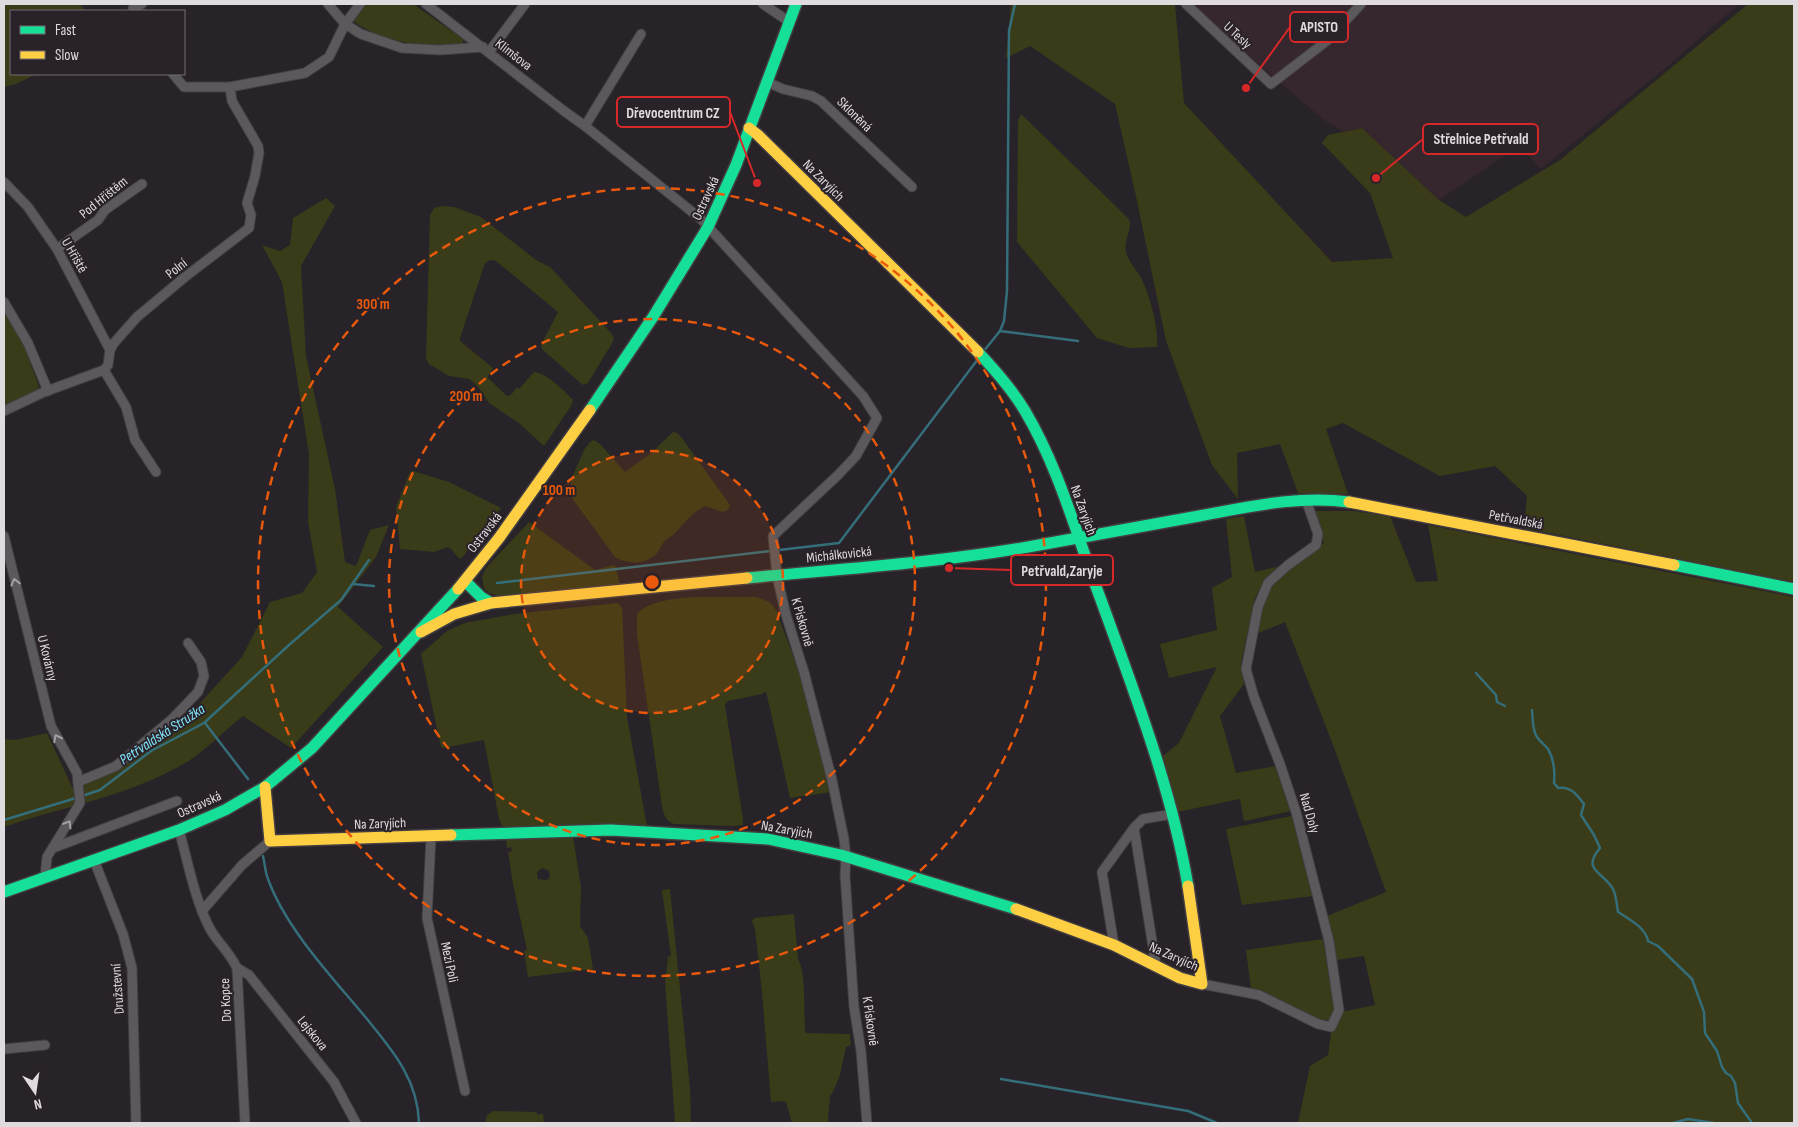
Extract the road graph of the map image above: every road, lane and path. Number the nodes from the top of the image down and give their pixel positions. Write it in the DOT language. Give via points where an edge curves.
graph roads {
  1 [pos="142,4"];
  2 [pos="328,4"];
  3 [pos="360,4"];
  4 [pos="426,4"];
  5 [pos="525,4"];
  6 [pos="763,4"];
  7 [pos="796,4"];
  8 [pos="1186,4"];
  9 [pos="1361,4"];
  10 [pos="132,8"];
  11 [pos="788,21"];
  12 [pos="345,24"];
  13 [pos="641,34"];
  14 [pos="486,50"];
  15 [pos="174,75"];
  16 [pos="767,82"];
  17 [pos="230,87"];
  18 [pos="585,126"];
  19 [pos="749,128"];
  20 [pos="4,182"];
  21 [pos="142,184"];
  22 [pos="912,187"];
  23 [pos="708,227"];
  24 [pos="57,249"];
  25 [pos="4,302"];
  26 [pos="110,350"];
  27 [pos="104,370"];
  28 [pos="48,391"];
  29 [pos="4,411"];
  30 [pos="156,472"];
  31 [pos="1306,500"];
  32 [pos="1230,510"];
  33 [pos="4,536"];
  34 [pos="1078,538"];
  35 [pos="777,576"];
  36 [pos="461,585"];
  37 [pos="1794,589"];
  38 [pos="491,603"];
  39 [pos="473,608"];
  40 [pos="417,634"];
  41 [pos="188,642"];
  42 [pos="78,782"];
  43 [pos="265,787"];
  44 [pos="177,801"];
  45 [pos="1173,814"];
  46 [pos="1134,828"];
  47 [pos="179,830"];
  48 [pos="431,837"];
  49 [pos="270,841"];
  50 [pos="53,848"];
  51 [pos="846,857"];
  52 [pos="94,860"];
  53 [pos="45,878"];
  54 [pos="4,892"];
  55 [pos="202,911"];
  56 [pos="1114,945"];
  57 [pos="1156,966"];
  58 [pos="237,968"];
  59 [pos="1202,984"];
  60 [pos="45,1045"];
  61 [pos="4,1049"];
  62 [pos="464,1091"];
  63 [pos="136,1123"];
  64 [pos="245,1123"];
  65 [pos="356,1123"];
  66 [pos="868,1123"];
  1 -- 10 [label="street"];
  2 -- 12 [label="street"];
  3 -- 12 [label="street"];
  4 -- 14 [label="street, Klimšova"];
  5 -- 14 [label="street"];
  6 -- 11 [label="street"];
  7 -- 11 [label="street, Ostravská"];
  8 -- 9 [label="street, U Tesly" via="1271,84 1328,40"];
  11 -- 16 [label="street, Ostravská"];
  12 -- 14 [label="street" via="360,34 402,48"];
  12 -- 17 [label="street" via="328,57 305,73"];
  13 -- 18 [label="street"];
  14 -- 18 [label="street, Klimšova"];
  15 -- 17 [label="street" via="184,87"];
  16 -- 19 [label="street, Ostravská"];
  16 -- 22 [label="street, Skloněná" via="821,100"];
  17 -- 26 [label="street, Polní" via="232,101 259,153 247,204 251,215 249,228 137,317"];
  18 -- 23 [label="street, Klimšova"];
  19 -- 23 [label="street, Ostravská"];
  19 -- 34 [label="street, Na Zaryjích" via="978,351 1010,389 1038,434"];
  20 -- 24 [label="street, U Hřiště" via="28,208"];
  21 -- 24 [label="street, Pod Hřištěm"];
  23 -- 35 [label="street, K Pískovně" via="863,396 877,418 856,456 773,536"];
  23 -- 36 [label="street, Ostravská" via="653,317 547,472"];
  24 -- 26 [label="street, U Hřiště"];
  25 -- 28 [label="street" via="28,342"];
  26 -- 27 [label="street, Polní" via="110,359"];
  27 -- 28 [label="street"];
  27 -- 30 [label="street" via="126,407 135,440"];
  28 -- 29 [label="street"];
  31 -- 32 [label="street, Petřvaldská"];
  31 -- 37 [label="street, Petřvaldská" via="1374,506"];
  31 -- 59 [label="street, Nad Doly" via="1318,534 1316,545 1268,583 1258,607 1246,669 1296,812 1329,941 1339,1010 1331,1027 1318,1024 1259,995"];
  32 -- 34 [label="street, Michálkovická"];
  42 -- 33 [label="street, U Kovárny, one-way" via="51,726"];
  34 -- 35 [label="street, Michálkovická" via="930,560"];
  34 -- 45 [label="street, Na Zaryjích" via="1147,726"];
  35 -- 38 [label="street, Michálkovická"];
  35 -- 51 [label="street, K Pískovně" via="832,780"];
  36 -- 38 [label="street"];
  36 -- 39 [label="street" via="462,598"];
  36 -- 40 [label="street, Ostravská"];
  38 -- 39 [label="street, Michálkovická"];
  39 -- 40 [label="street, Michálkovická"];
  40 -- 43 [label="street, Ostravská" via="312,748"];
  41 -- 42 [label="street" via="202,662 204,676 198,692 171,720 116,766"];
  50 -- 42 [label="street, U Kovárny, one-way" via="80,803"];
  43 -- 47 [label="street, Ostravská" via="225,810"];
  43 -- 49 [label="street"];
  44 -- 50 [label="street"];
  45 -- 46 [label="street" via="1143,819"];
  45 -- 59 [label="street, Na Zaryjích"];
  46 -- 56 [label="street" via="1102,872"];
  46 -- 57 [label="street"];
  47 -- 52 [label="street, Ostravská"];
  47 -- 55 [label="street, Do Kopce"];
  48 -- 49 [label="street, Na Zaryjích"];
  48 -- 51 [label="street, Na Zaryjích" via="611,830 768,838"];
  48 -- 62 [label="street, Mezi Poli" via="427,918"];
  49 -- 55 [label="street" via="242,864"];
  50 -- 53 [label="street, U Kovárny" via="48,857"];
  51 -- 56 [label="street, Na Zaryjích" via="998,902"];
  51 -- 66 [label="street, K Pískovně" via="854,1007"];
  52 -- 53 [label="street, Ostravská"];
  52 -- 63 [label="street, Družstevní" via="123,934 132,968"];
  53 -- 54 [label="street, Ostravská"];
  55 -- 58 [label="street, Do Kopce" via="210,929"];
  56 -- 57 [label="street, Na Zaryjích"];
  57 -- 59 [label="street, Na Zaryjích"];
  58 -- 64 [label="street, Do Kopce"];
  58 -- 65 [label="street, Lejskova" via="249,975 334,1082"];
  60 -- 61 [label="street"];
}
